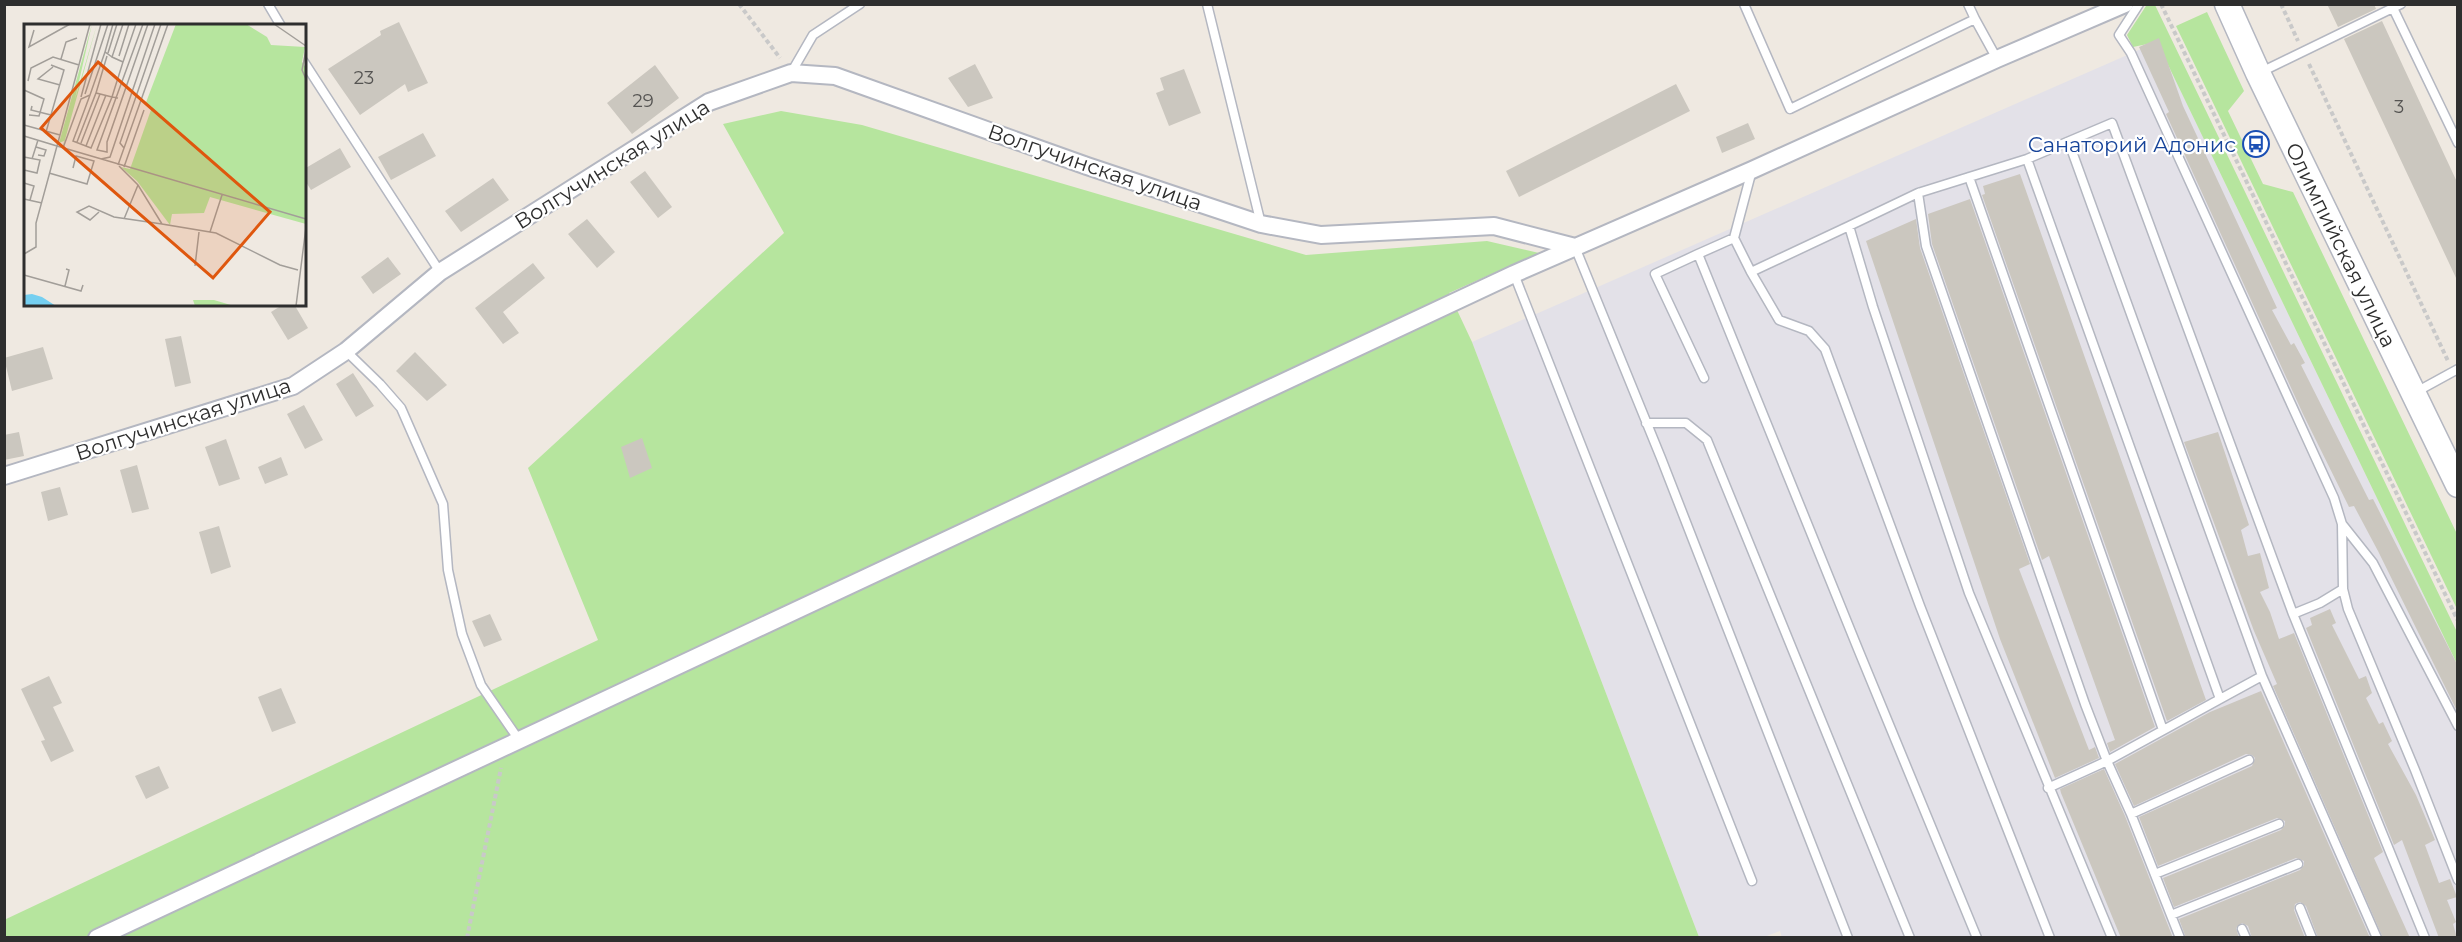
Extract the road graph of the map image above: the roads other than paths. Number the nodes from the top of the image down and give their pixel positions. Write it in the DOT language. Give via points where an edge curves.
graph roads {
  1 [pos="268,4"];
  2 [pos="860,4"];
  3 [pos="1207,4"];
  4 [pos="1743,4"];
  5 [pos="1968,4"];
  6 [pos="2125,4"];
  7 [pos="2139,4"];
  8 [pos="2227,4"];
  9 [pos="2397,6"];
  10 [pos="1975,19"];
  11 [pos="280,24"];
  12 [pos="1997,59"];
  13 [pos="306,65"];
  14 [pos="791,73"];
  15 [pos="2258,73"];
  16 [pos="2068,143"];
  17 [pos="2457,143"];
  18 [pos="2027,159"];
  19 [pos="1752,170"];
  20 [pos="1970,177"];
  21 [pos="1918,193"];
  22 [pos="1261,224"];
  23 [pos="1850,226"];
  24 [pos="1734,238"];
  25 [pos="1575,247"];
  26 [pos="1698,254"];
  27 [pos="440,272"];
  28 [pos="1751,272"];
  29 [pos="1514,274"];
  30 [pos="346,351"];
  31 [pos="2455,370"];
  32 [pos="1704,378"];
  33 [pos="2412,393"];
  34 [pos="1646,423"];
  35 [pos="4,476"];
  36 [pos="2457,485"];
  37 [pos="2342,524"];
  38 [pos="2343,589"];
  39 [pos="2293,614"];
  40 [pos="2262,676"];
  41 [pos="2220,699"];
  42 [pos="2457,726"];
  43 [pos="2163,730"];
  44 [pos="512,743"];
  45 [pos="2249,760"];
  46 [pos="2107,761"];
  47 [pos="2048,788"];
  48 [pos="2131,814"];
  49 [pos="2279,824"];
  50 [pos="2298,864"];
  51 [pos="2155,874"];
  52 [pos="2457,880"];
  53 [pos="1752,881"];
  54 [pos="2300,908"];
  55 [pos="2171,915"];
  56 [pos="97,938"];
  57 [pos="1848,938"];
  58 [pos="1910,938"];
  59 [pos="1977,938"];
  60 [pos="2050,938"];
  61 [pos="2112,938"];
  62 [pos="2180,938"];
  63 [pos="2312,938"];
  64 [pos="2377,938"];
  65 [pos="2425,938"];
  1 -- 11 [label="lane"];
  2 -- 14 [label="lane" via="813,35"];
  3 -- 22 [label="lane"];
  4 -- 10 [label="lane" via="1790,109"];
  5 -- 10 [label="lane"];
  6 -- 12 [label="street"];
  7 -- 37 [label="lane" via="2119,35 2136,64 2334,498"];
  8 -- 15 [label="main road, Олимпийская улица"];
  9 -- 15 [label="lane"];
  9 -- 17 [label="lane"];
  10 -- 12 [label="lane"];
  12 -- 19 [label="street"];
  13 -- 27 [label="lane"];
  14 -- 22 [label="street, Волгучинская улица" via="835,76"];
  14 -- 27 [label="street, Волгучинская улица" via="709,102"];
  15 -- 33 [label="main road, Олимпийская улица"];
  16 -- 18 [label="lane"];
  16 -- 39 [label="lane" via="2112,123"];
  16 -- 40 [label="lane"];
  18 -- 20 [label="lane"];
  18 -- 41 [label="lane"];
  19 -- 24 [label="lane"];
  19 -- 25 [label="street"];
  20 -- 21 [label="lane"];
  20 -- 43 [label="lane"];
  21 -- 23 [label="lane"];
  21 -- 46 [label="lane" via="1926,246"];
  22 -- 25 [label="street, Волгучинская улица" via="1321,235 1494,226"];
  23 -- 28 [label="lane"];
  23 -- 47 [label="lane" via="1876,318 1969,594"];
  24 -- 26 [label="lane"];
  24 -- 28 [label="lane"];
  25 -- 29 [label="street"];
  25 -- 34 [label="lane"];
  26 -- 32 [label="lane" via="1655,274"];
  26 -- 59 [label="lane"];
  27 -- 30 [label="street, Волгучинская улица"];
  28 -- 60 [label="lane" via="1779,320 1809,331 1825,349 1924,618"];
  29 -- 44 [label="street"];
  29 -- 53 [label="lane"];
  30 -- 35 [label="street, Волгучинская улица" via="293,386"];
  30 -- 44 [label="lane" via="401,408 443,504 448,570 462,634 481,685"];
  31 -- 33 [label="lane"];
  33 -- 36 [label="main road, Олимпийская улица"];
  34 -- 57 [label="lane"];
  34 -- 58 [label="lane" via="1686,423 1707,440"];
  37 -- 38 [label="lane"];
  37 -- 42 [label="lane" via="2373,563"];
  38 -- 39 [label="lane"];
  38 -- 52 [label="lane"];
  39 -- 65 [label="lane"];
  40 -- 41 [label="lane"];
  40 -- 64 [label="lane"];
  41 -- 43 [label="lane"];
  43 -- 46 [label="lane"];
  44 -- 56 [label="street"];
  45 -- 48 [label="lane"];
  46 -- 47 [label="lane"];
  46 -- 48 [label="lane"];
  47 -- 61 [label="lane"];
  48 -- 51 [label="lane"];
  49 -- 51 [label="lane"];
  50 -- 55 [label="lane"];
  51 -- 55 [label="lane"];
  54 -- 63 [label="lane"];
  55 -- 62 [label="lane"];
}
